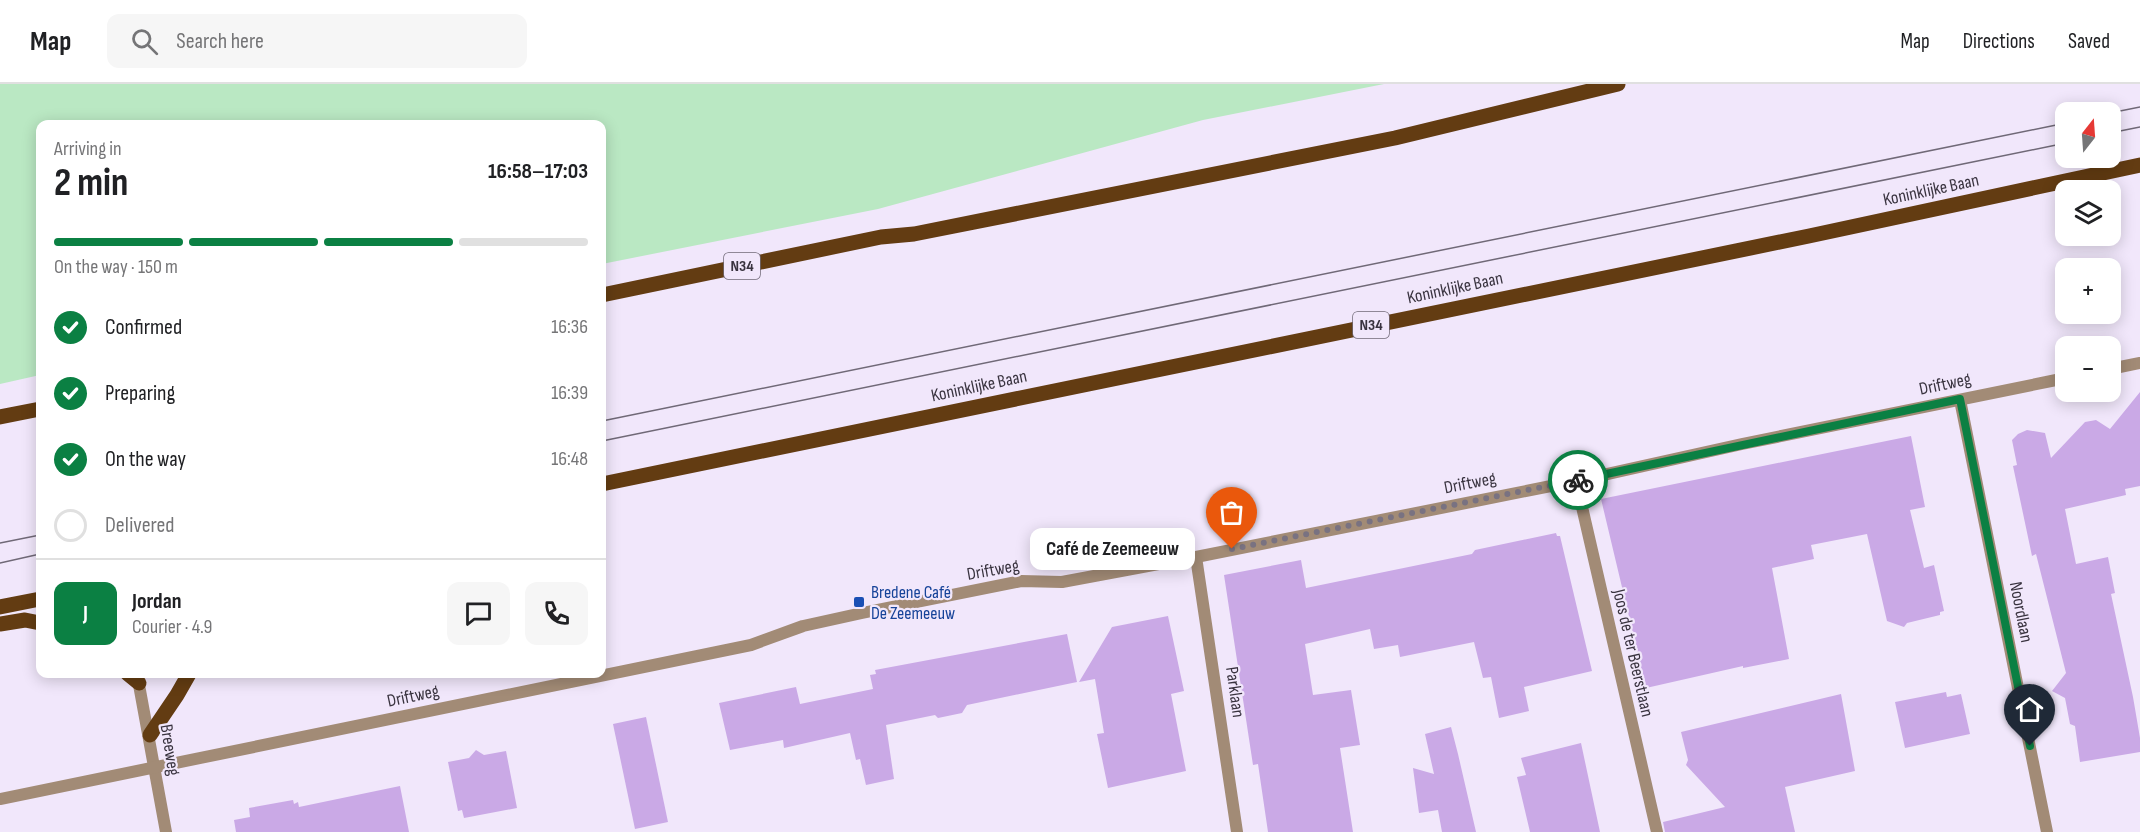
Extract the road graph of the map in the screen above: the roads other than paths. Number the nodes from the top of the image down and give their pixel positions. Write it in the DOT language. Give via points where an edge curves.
graph roads {
  1 [pos="1618,84"];
  2 [pos="2140,165"];
  3 [pos="606,294"];
  4 [pos="2140,363"];
  5 [pos="2121,367"];
  6 [pos="2055,380"];
  7 [pos="1960,399"];
  8 [pos="36,410"];
  9 [pos="0,417"];
  10 [pos="1576,481"];
  11 [pos="606,483"];
  12 [pos="1196,557"];
  13 [pos="36,599"];
  14 [pos="0,607"];
  15 [pos="36,622"];
  16 [pos="0,624"];
  17 [pos="606,675"];
  18 [pos="135,678"];
  19 [pos="187,678"];
  20 [pos="590,678"];
  21 [pos="150,735"];
  22 [pos="154,767"];
  23 [pos="0,799"];
  24 [pos="166,832"];
  25 [pos="1237,832"];
  26 [pos="1657,832"];
  27 [pos="2048,832"];
  1 -- 3 [label="main road, N34" via="1395,138"];
  2 -- 11 [label="main road, Koninklijke Baan / N34"];
  4 -- 5 [label="street"];
  6 -- 7 [label="street, Driftweg"];
  7 -- 10 [label="street, Driftweg"];
  7 -- 27 [label="street, Noordlaan"];
  8 -- 9 [label="main road"];
  10 -- 12 [label="street, Driftweg"];
  10 -- 26 [label="street, Joos de ter Beerstlaan"];
  12 -- 17 [label="street, Driftweg" via="1062,582 1022,581 803,626 751,645"];
  12 -- 25 [label="street, Parklaan"];
  13 -- 14 [label="main road"];
  15 -- 16 [label="main road"];
  18 -- 21 [label="street, Breeweg"];
  19 -- 21 [label="main road"];
  20 -- 22 [label="street, Driftweg"];
  21 -- 22 [label="street, Breeweg"];
  22 -- 23 [label="street, Driftweg"];
  22 -- 24 [label="street, Breeweg"];
}
